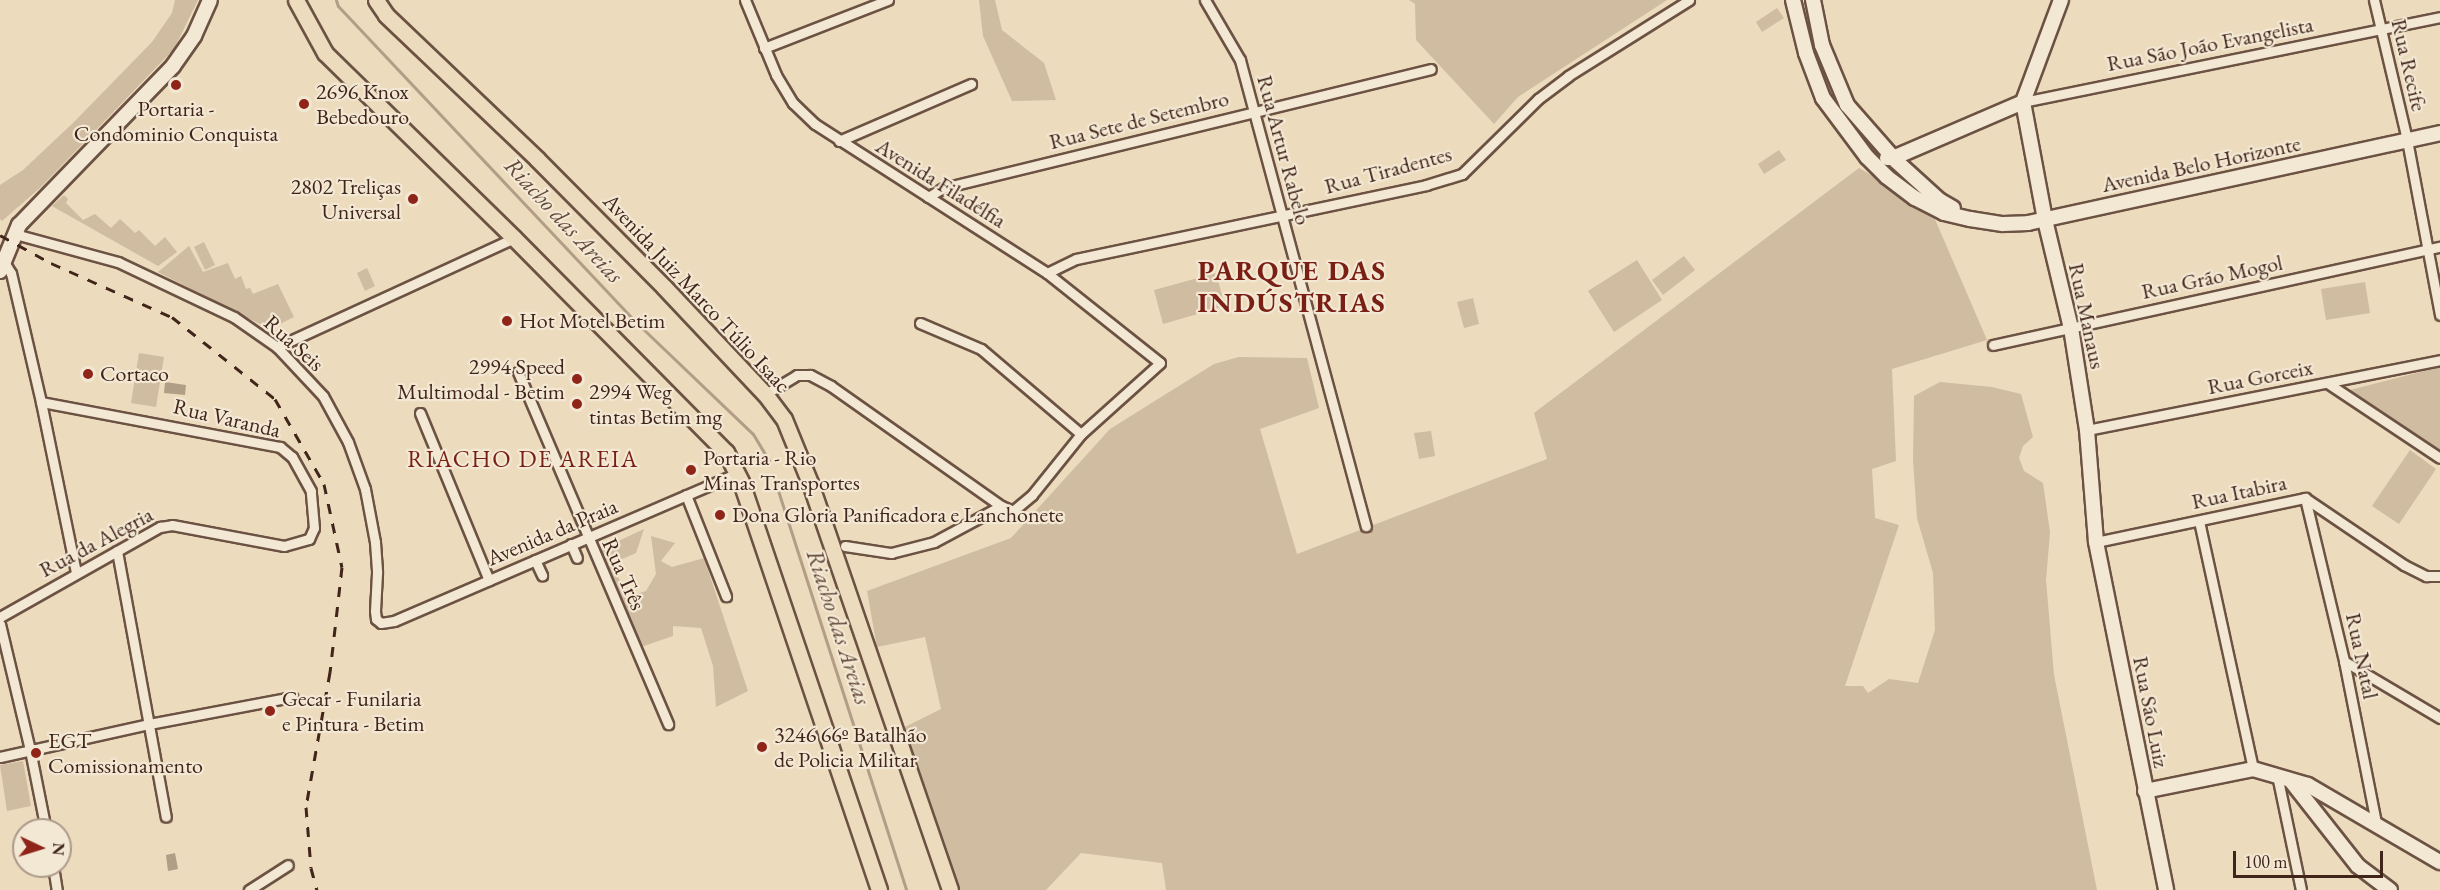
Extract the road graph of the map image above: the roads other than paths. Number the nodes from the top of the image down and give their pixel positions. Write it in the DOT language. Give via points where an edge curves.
graph roads {
  1 [pos="210,0"];
  2 [pos="296,0"];
  3 [pos="376,0"];
  4 [pos="746,0"];
  5 [pos="888,0"];
  6 [pos="1205,0"];
  7 [pos="1689,0"];
  8 [pos="1793,0"];
  9 [pos="1813,0"];
  10 [pos="2061,0"];
  11 [pos="2374,0"];
  12 [pos="2440,17"];
  13 [pos="2380,29"];
  14 [pos="764,48"];
  15 [pos="1431,69"];
  16 [pos="971,84"];
  17 [pos="2023,102"];
  18 [pos="1254,112"];
  19 [pos="2440,133"];
  20 [pos="2407,140"];
  21 [pos="839,141"];
  22 [pos="1867,157"];
  23 [pos="1893,159"];
  24 [pos="928,197"];
  25 [pos="1282,217"];
  26 [pos="1970,219"];
  27 [pos="2045,220"];
  28 [pos="15,234"];
  29 [pos="514,238"];
  30 [pos="2440,247"];
  31 [pos="2429,250"];
  32 [pos="2,266"];
  33 [pos="1047,273"];
  34 [pos="2440,315"];
  35 [pos="920,323"];
  36 [pos="2071,328"];
  37 [pos="1993,345"];
  38 [pos="278,347"];
  39 [pos="2440,360"];
  40 [pos="518,372"];
  41 [pos="2329,384"];
  42 [pos="765,394"];
  43 [pos="41,402"];
  44 [pos="420,413"];
  45 [pos="2087,430"];
  46 [pos="1081,435"];
  47 [pos="2440,458"];
  48 [pos="738,473"];
  49 [pos="686,495"];
  50 [pos="2305,498"];
  51 [pos="1001,506"];
  52 [pos="2199,520"];
  53 [pos="1366,526"];
  54 [pos="314,528"];
  55 [pos="587,538"];
  56 [pos="2096,542"];
  57 [pos="571,544"];
  58 [pos="845,546"];
  59 [pos="117,551"];
  60 [pos="577,558"];
  61 [pos="535,560"];
  62 [pos="76,572"];
  63 [pos="542,575"];
  64 [pos="2440,576"];
  65 [pos="489,580"];
  66 [pos="726,596"];
  67 [pos="0,617"];
  68 [pos="381,622"];
  69 [pos="0,624"];
  70 [pos="2344,661"];
  71 [pos="292,697"];
  72 [pos="2440,718"];
  73 [pos="149,724"];
  74 [pos="668,724"];
  75 [pos="30,750"];
  76 [pos="0,757"];
  77 [pos="2253,769"];
  78 [pos="2282,776"];
  79 [pos="2145,791"];
  80 [pos="166,817"];
  81 [pos="44,818"];
  82 [pos="2376,823"];
  83 [pos="2440,862"];
  84 [pos="288,865"];
  85 [pos="249,890"];
  86 [pos="879,890"];
  87 [pos="950,890"];
  88 [pos="2166,890"];
  89 [pos="2301,890"];
  90 [pos="2390,890"];
  1 -- 28 [label="main road" via="195,36 173,66 19,225"];
  2 -- 29 [label="main road" via="325,53"];
  3 -- 42 [label="main road, Avenida Juiz Marco Túlio Isaac" via="386,15 537,159"];
  4 -- 14 [label="street, Avenida Filadélfia"];
  5 -- 14 [label="street"];
  6 -- 18 [label="street, Rua Artur Rabelo" via="1240,60"];
  7 -- 25 [label="street, Rua Tiradentes" via="1568,76 1538,99 1462,174"];
  8 -- 22 [label="main road, Avenida Belo Horizonte" via="1823,98"];
  9 -- 23 [label="main road, Avenida Belo Horizonte" via="1822,45 1847,105"];
  10 -- 17 [label="main road"];
  11 -- 13 [label="street, Rua Recife"];
  12 -- 13 [label="street, Rua São João Evangelista"];
  13 -- 17 [label="street, Rua São João Evangelista"];
  13 -- 20 [label="street, Rua Recife"];
  14 -- 21 [label="street, Avenida Filadélfia" via="793,103"];
  15 -- 18 [label="street, Rua Sete de Setembro"];
  16 -- 21 [label="street"];
  17 -- 23 [label="main road"];
  17 -- 27 [label="main road, Rua Manaus"];
  18 -- 24 [label="street, Rua Sete de Setembro" via="943,188"];
  18 -- 25 [label="street, Rua Artur Rabelo"];
  19 -- 20 [label="main road, Avenida Belo Horizonte"];
  20 -- 27 [label="main road, Avenida Belo Horizonte"];
  20 -- 31 [label="street, Rua Recife"];
  21 -- 24 [label="street, Avenida Filadélfia"];
  22 -- 23 [label="main road"];
  22 -- 26 [label="main road, Avenida Belo Horizonte" via="1915,198 1944,213"];
  23 -- 26 [label="main road, Avenida Belo Horizonte" via="1939,200"];
  24 -- 33 [label="street, Avenida Filadélfia"];
  25 -- 33 [label="street, Rua Tiradentes" via="1076,259"];
  25 -- 53 [label="street, Rua Artur Rabelo"];
  26 -- 27 [label="main road, Avenida Belo Horizonte" via="2003,224"];
  27 -- 36 [label="main road, Rua Manaus"];
  28 -- 32 [label="main road"];
  28 -- 38 [label="street, Rua Seis" via="118,262 234,317"];
  29 -- 38 [label="street"];
  29 -- 48 [label="main road" via="703,426"];
  30 -- 31 [label="street, Rua Grão Mogol"];
  31 -- 34 [label="street, Rua Recife"];
  31 -- 36 [label="street, Rua Grão Mogol"];
  32 -- 43 [label="street" via="11,273"];
  33 -- 46 [label="street, Avenida Filadélfia" via="1160,363"];
  35 -- 46 [label="street" via="981,350"];
  36 -- 37 [label="street, Rua Grão Mogol"];
  36 -- 45 [label="main road, Rua Manaus"];
  38 -- 68 [label="street, Rua Seis" via="323,396 348,442 365,489 375,542 375,611"];
  39 -- 41 [label="street, Rua Gorceix"];
  40 -- 55 [label="street, Rua Três"];
  41 -- 45 [label="street, Rua Gorceix"];
  41 -- 47 [label="street"];
  42 -- 51 [label="street" via="797,375 810,375"];
  42 -- 87 [label="main road, Avenida Juiz Marco Túlio Isaac" via="795,442"];
  43 -- 54 [label="street, Rua Varanda" via="280,447 292,457 310,491"];
  43 -- 62 [label="street"];
  44 -- 65 [label="street"];
  45 -- 56 [label="main road, Rua Manaus"];
  46 -- 51 [label="street" via="1032,495 1013,511"];
  48 -- 49 [label="street, Avenida da Praia"];
  48 -- 86 [label="main road"];
  49 -- 55 [label="street, Avenida da Praia"];
  49 -- 66 [label="street"];
  50 -- 52 [label="street, Rua Itabira"];
  50 -- 64 [label="street, Rua Itabira" via="2404,565 2426,576"];
  50 -- 70 [label="street, Rua Natal"];
  51 -- 58 [label="street" via="934,542 891,553"];
  52 -- 56 [label="street, Rua Itabira"];
  52 -- 77 [label="street"];
  54 -- 59 [label="street, Rua da Alegria" via="309,539 284,546 172,525 160,527"];
  55 -- 57 [label="street, Avenida da Praia"];
  55 -- 74 [label="street, Rua Três"];
  56 -- 79 [label="main road, Rua São Luiz"];
  57 -- 60 [label="street"];
  57 -- 61 [label="street, Avenida da Praia"];
  59 -- 62 [label="street, Rua da Alegria"];
  59 -- 73 [label="street"];
  61 -- 63 [label="street"];
  61 -- 65 [label="street, Avenida da Praia"];
  62 -- 67 [label="street, Rua da Alegria"];
  65 -- 68 [label="street, Avenida da Praia" via="394,621"];
  69 -- 75 [label="street"];
  70 -- 72 [label="street"];
  70 -- 82 [label="street, Rua Natal"];
  71 -- 73 [label="street"];
  73 -- 75 [label="street"];
  73 -- 80 [label="street"];
  75 -- 76 [label="street"];
  75 -- 81 [label="street"];
  77 -- 78 [label="main road"];
  77 -- 79 [label="main road"];
  78 -- 82 [label="main road" via="2308,785"];
  78 -- 89 [label="street"];
  78 -- 90 [label="main road" via="2306,798 2358,866"];
  79 -- 88 [label="main road, Rua São Luiz"];
  82 -- 83 [label="main road"];
  84 -- 85 [label="street"];
}
